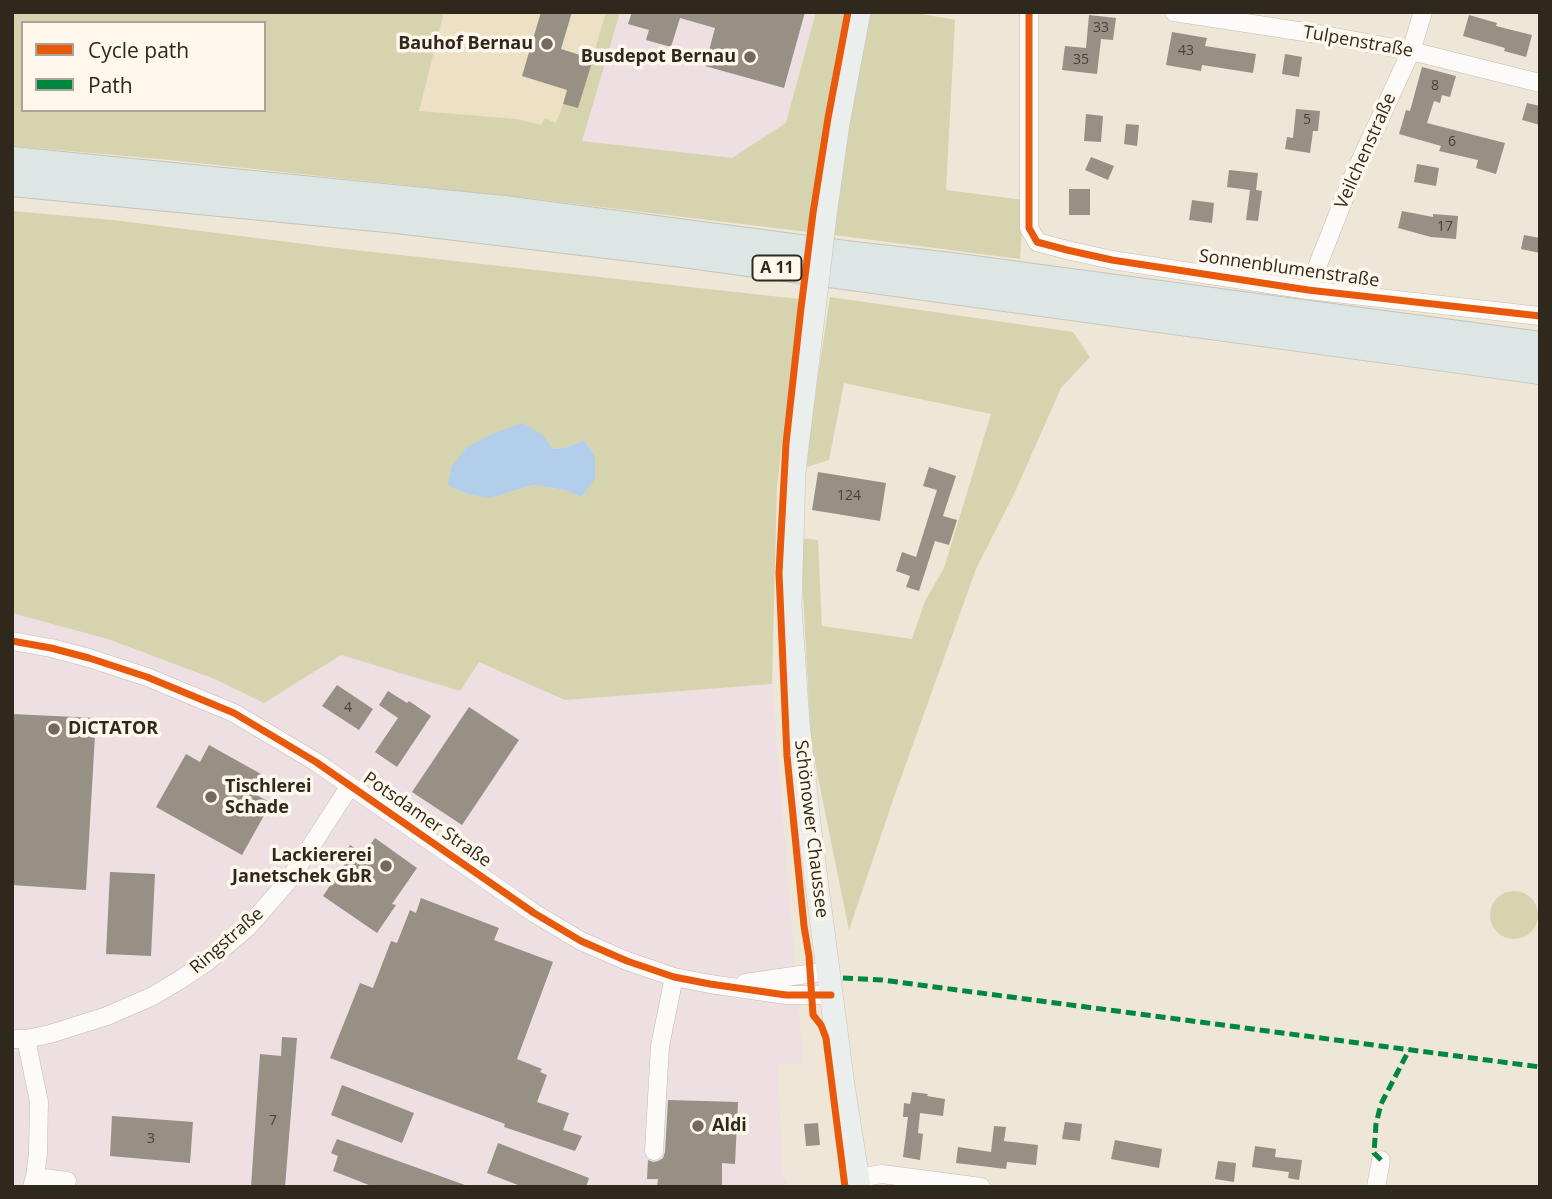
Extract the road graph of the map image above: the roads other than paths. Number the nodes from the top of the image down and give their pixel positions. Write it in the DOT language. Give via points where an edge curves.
graph roads {
  1 [pos="859,12"];
  2 [pos="1029,12"];
  3 [pos="1174,12"];
  4 [pos="1423,12"];
  5 [pos="1411,51"];
  6 [pos="1540,83"];
  7 [pos="12,160"];
  8 [pos="12,183"];
  9 [pos="1308,290"];
  10 [pos="1540,316"];
  11 [pos="1540,345"];
  12 [pos="1540,371"];
  13 [pos="12,641"];
  14 [pos="350,786"];
  15 [pos="828,971"];
  16 [pos="674,977"];
  17 [pos="720,986"];
  18 [pos="831,995"];
  19 [pos="19,1039"];
  20 [pos="654,1151"];
  21 [pos="1381,1160"];
  22 [pos="67,1181"];
  23 [pos="34,1182"];
  24 [pos="859,1182"];
  25 [pos="981,1187"];
  26 [pos="1376,1187"];
  1 -- 15 [label="main road, Schönower Chaussee, bridge" via="838,124 794,472 790,606 798,722"];
  2 -- 9 [label="street, Sonnenblumenstraße" via="1029,228 1037,242 1112,260"];
  3 -- 5 [label="street, Tulpenstraße"];
  4 -- 5 [label="street, Veilchenstraße"];
  5 -- 6 [label="street, Tulpenstraße"];
  5 -- 9 [label="street, Veilchenstraße" via="1350,181"];
  7 -- 11 [label="highway, A 11" via="503,209"];
  8 -- 12 [label="highway, A 11" via="683,254"];
  9 -- 10 [label="street, Sonnenblumenstraße"];
  13 -- 14 [label="street, Potsdamer Straße" via="89,658 181,690 270,733"];
  14 -- 16 [label="street, Potsdamer Straße" via="581,941"];
  14 -- 19 [label="street, Ringstraße" via="289,880 247,928 208,961 153,996 93,1013 50,1034"];
  15 -- 17 [label="street, Potsdamer Straße"];
  15 -- 18 [label="main road, Schönower Chaussee"];
  16 -- 17 [label="street, Potsdamer Straße"];
  16 -- 20 [label="street" via="660,1046"];
  17 -- 18 [label="street, Potsdamer Straße" via="786,995"];
  18 -- 24 [label="main road, Schönower Chaussee"];
  19 -- 23 [label="street" via="39,1102"];
  21 -- 26 [label="street"];
  22 -- 23 [label="street"];
  24 -- 25 [label="street" via="882,1174"];
}
